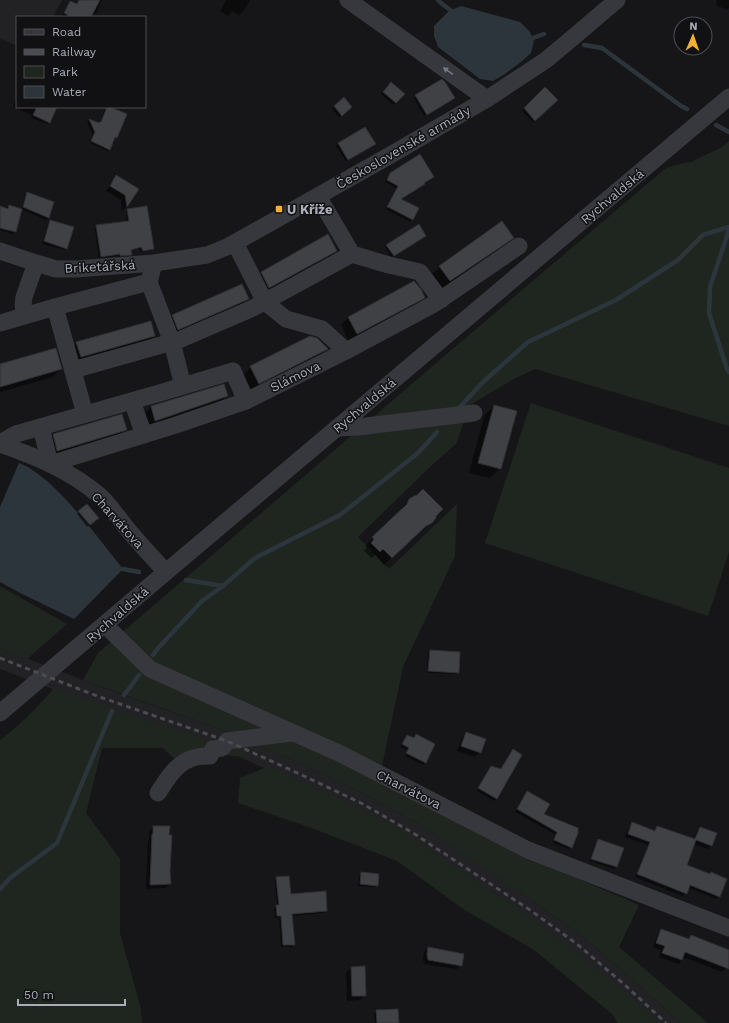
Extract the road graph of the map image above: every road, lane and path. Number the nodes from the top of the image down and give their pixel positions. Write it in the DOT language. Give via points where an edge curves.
graph roads {
  1 [pos="348,0"];
  2 [pos="617,0"];
  3 [pos="729,97"];
  4 [pos="487,99"];
  5 [pos="318,196"];
  6 [pos="235,243"];
  7 [pos="519,246"];
  8 [pos="0,251"];
  9 [pos="352,254"];
  10 [pos="36,263"];
  11 [pos="154,263"];
  12 [pos="149,282"];
  13 [pos="441,300"];
  14 [pos="265,302"];
  15 [pos="55,307"];
  16 [pos="25,315"];
  17 [pos="0,322"];
  18 [pos="172,342"];
  19 [pos="346,351"];
  20 [pos="73,370"];
  21 [pos="183,386"];
  22 [pos="132,401"];
  23 [pos="246,401"];
  24 [pos="474,412"];
  25 [pos="85,414"];
  26 [pos="41,427"];
  27 [pos="337,428"];
  28 [pos="144,435"];
  29 [pos="0,443"];
  30 [pos="50,464"];
  31 [pos="166,572"];
  32 [pos="105,625"];
  33 [pos="0,714"];
  34 [pos="292,732"];
  35 [pos="158,793"];
  36 [pos="729,928"];
  4 -- 1 [label="street, one-way"];
  2 -- 4 [label="street, Československé armády" via="546,60"];
  3 -- 27 [label="street, Rychvaldská"];
  4 -- 5 [label="street, Československé armády"];
  5 -- 6 [label="street, Československé armády"];
  5 -- 9 [label="street"];
  6 -- 11 [label="street, Československé armády" via="207,255"];
  6 -- 14 [label="street"];
  7 -- 13 [label="street, Slámova"];
  8 -- 10 [label="street, Briketářská"];
  9 -- 13 [label="street" via="420,272"];
  9 -- 14 [label="street"];
  10 -- 11 [label="street, Briketářská" via="56,269"];
  10 -- 16 [label="street" via="24,297"];
  11 -- 12 [label="street"];
  12 -- 15 [label="street"];
  12 -- 18 [label="street"];
  13 -- 19 [label="street, Slámova"];
  14 -- 18 [label="street"];
  14 -- 19 [label="street" via="286,319 322,329"];
  15 -- 16 [label="street"];
  15 -- 20 [label="street"];
  16 -- 17 [label="street"];
  18 -- 20 [label="street"];
  18 -- 21 [label="street"];
  19 -- 23 [label="street, Slámova"];
  20 -- 25 [label="street"];
  21 -- 22 [label="street"];
  21 -- 23 [label="street" via="233,371"];
  22 -- 25 [label="street"];
  22 -- 28 [label="street"];
  23 -- 28 [label="street, Slámova"];
  24 -- 27 [label="street"];
  25 -- 26 [label="street"];
  26 -- 29 [label="street" via="16,434"];
  26 -- 30 [label="street"];
  27 -- 31 [label="street, Rychvaldská"];
  28 -- 30 [label="street, Slámova"];
  29 -- 30 [label="street, Charvátova"];
  30 -- 31 [label="street, Charvátova" via="86,484 102,497 140,545"];
  31 -- 32 [label="street, Rychvaldská"];
  32 -- 33 [label="street, Rychvaldská"];
  32 -- 34 [label="street, Charvátova" via="150,669"];
  34 -- 35 [label="street" via="227,742 222,748 213,749 210,756 196,757 180,764"];
  34 -- 36 [label="street, Charvátova" via="341,754 528,850"];
}
